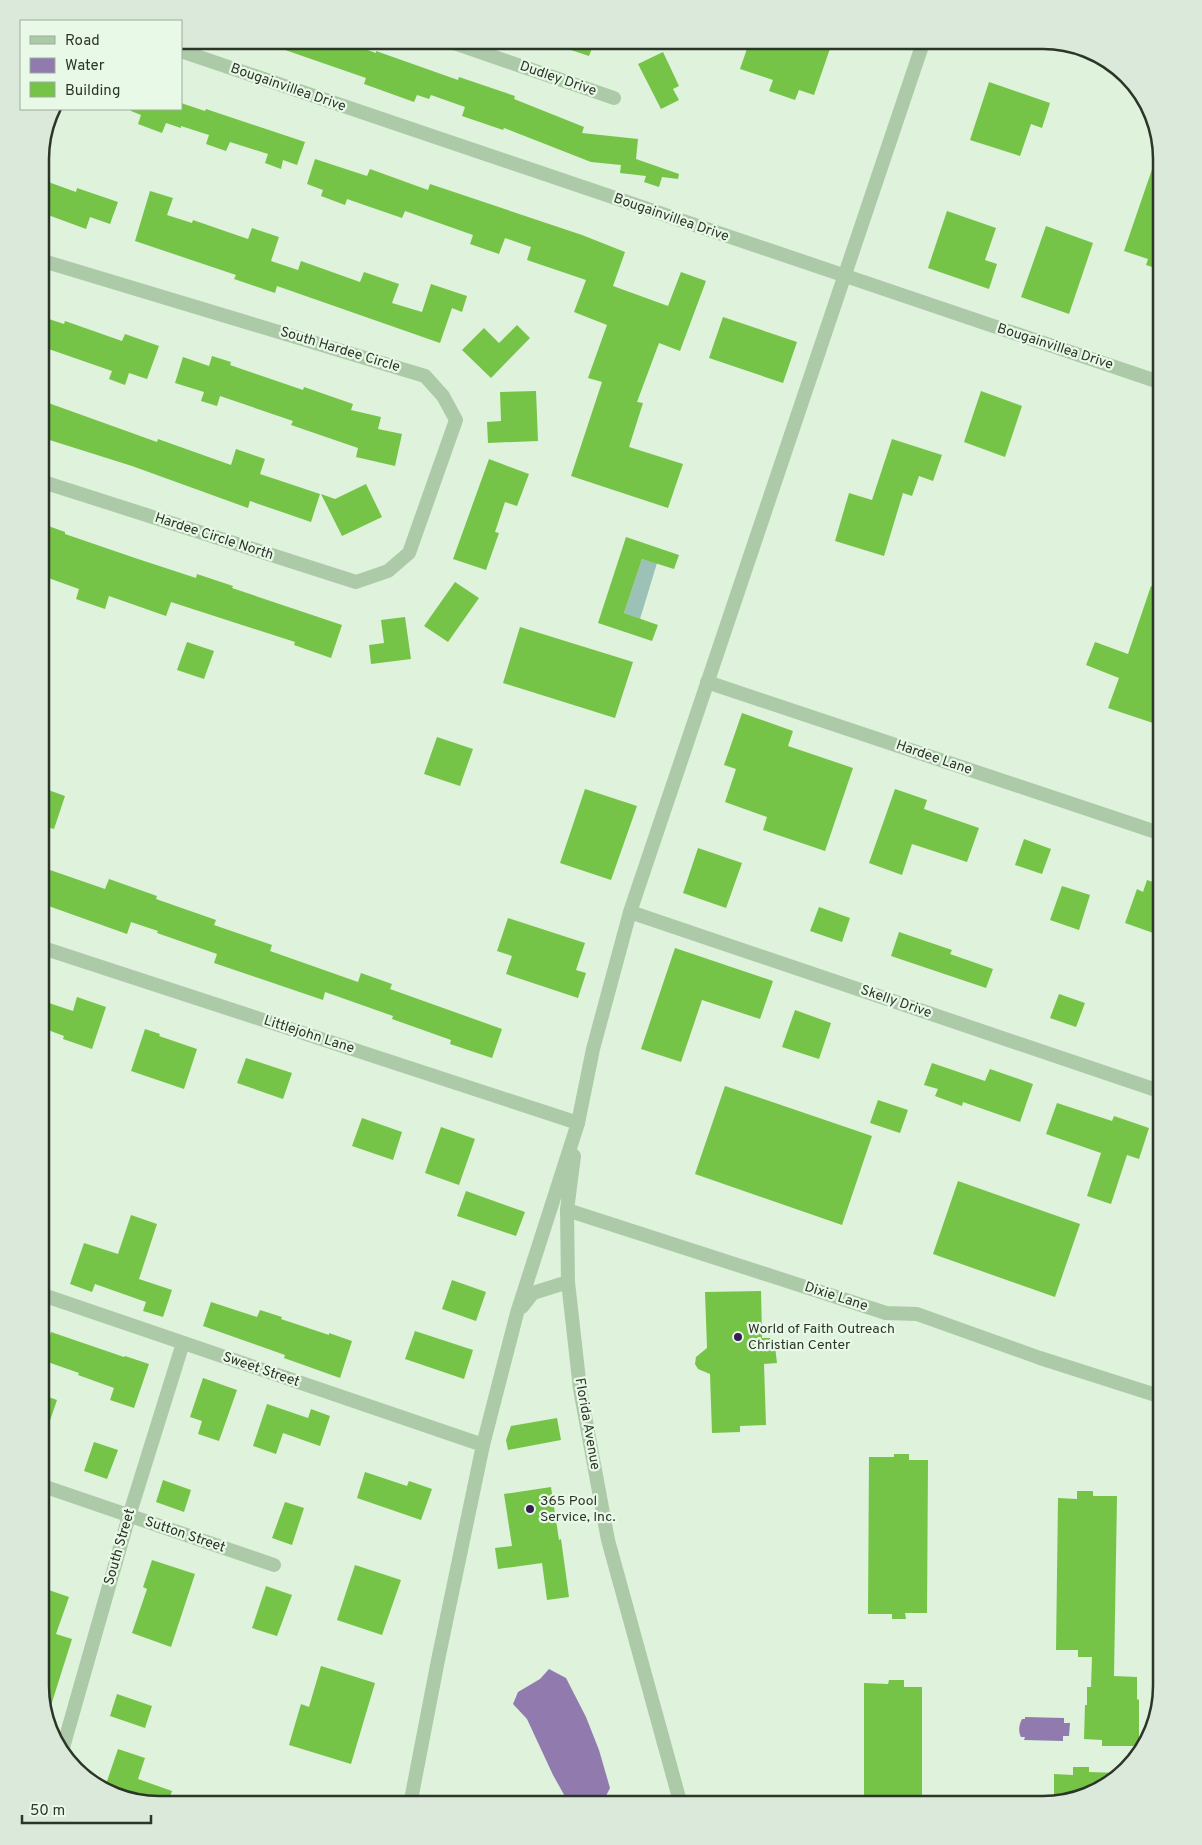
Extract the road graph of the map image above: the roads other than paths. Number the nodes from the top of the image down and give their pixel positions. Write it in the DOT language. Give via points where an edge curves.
graph roads {
  1 [pos="472,49"];
  2 [pos="921,49"];
  3 [pos="182,51"];
  4 [pos="614,98"];
  5 [pos="49,263"];
  6 [pos="845,277"];
  7 [pos="1153,380"];
  8 [pos="49,484"];
  9 [pos="388,571"];
  10 [pos="707,682"];
  11 [pos="1153,831"];
  12 [pos="630,912"];
  13 [pos="49,950"];
  14 [pos="1153,1089"];
  15 [pos="578,1123"];
  16 [pos="567,1210"];
  17 [pos="568,1282"];
  18 [pos="49,1297"];
  19 [pos="517,1313"];
  20 [pos="183,1343"];
  21 [pos="1153,1394"];
  22 [pos="483,1445"];
  23 [pos="49,1488"];
  24 [pos="129,1516"];
  25 [pos="274,1565"];
  26 [pos="65,1742"];
  27 [pos="412,1796"];
  28 [pos="679,1796"];
  1 -- 4 [label="street, Dudley Drive"];
  2 -- 6 [label="street"];
  3 -- 6 [label="street, Bougainvillea Drive"];
  5 -- 9 [label="street, South Hardee Circle" via="426,376 443,396 456,420 409,553"];
  6 -- 7 [label="street, Bougainvillea Drive"];
  6 -- 10 [label="street"];
  8 -- 9 [label="street, Hardee Circle North" via="356,582"];
  10 -- 11 [label="street, Hardee Lane"];
  10 -- 12 [label="street"];
  12 -- 14 [label="street, Skelly Drive"];
  12 -- 15 [label="street" via="593,1048"];
  13 -- 15 [label="street, Littlejohn Lane"];
  15 -- 16 [label="street, Florida Avenue"];
  15 -- 19 [label="street"];
  16 -- 17 [label="street, Florida Avenue"];
  16 -- 21 [label="street, Dixie Lane" via="886,1313 917,1314"];
  17 -- 19 [label="street" via="533,1293"];
  17 -- 28 [label="street, Florida Avenue" via="580,1389 608,1540"];
  18 -- 20 [label="street, Sweet Street"];
  19 -- 22 [label="street"];
  20 -- 22 [label="street, Sweet Street"];
  20 -- 24 [label="street, South Street"];
  22 -- 27 [label="street"];
  23 -- 24 [label="street, Sutton Street"];
  24 -- 25 [label="street, Sutton Street"];
  24 -- 26 [label="street, South Street"];
}
